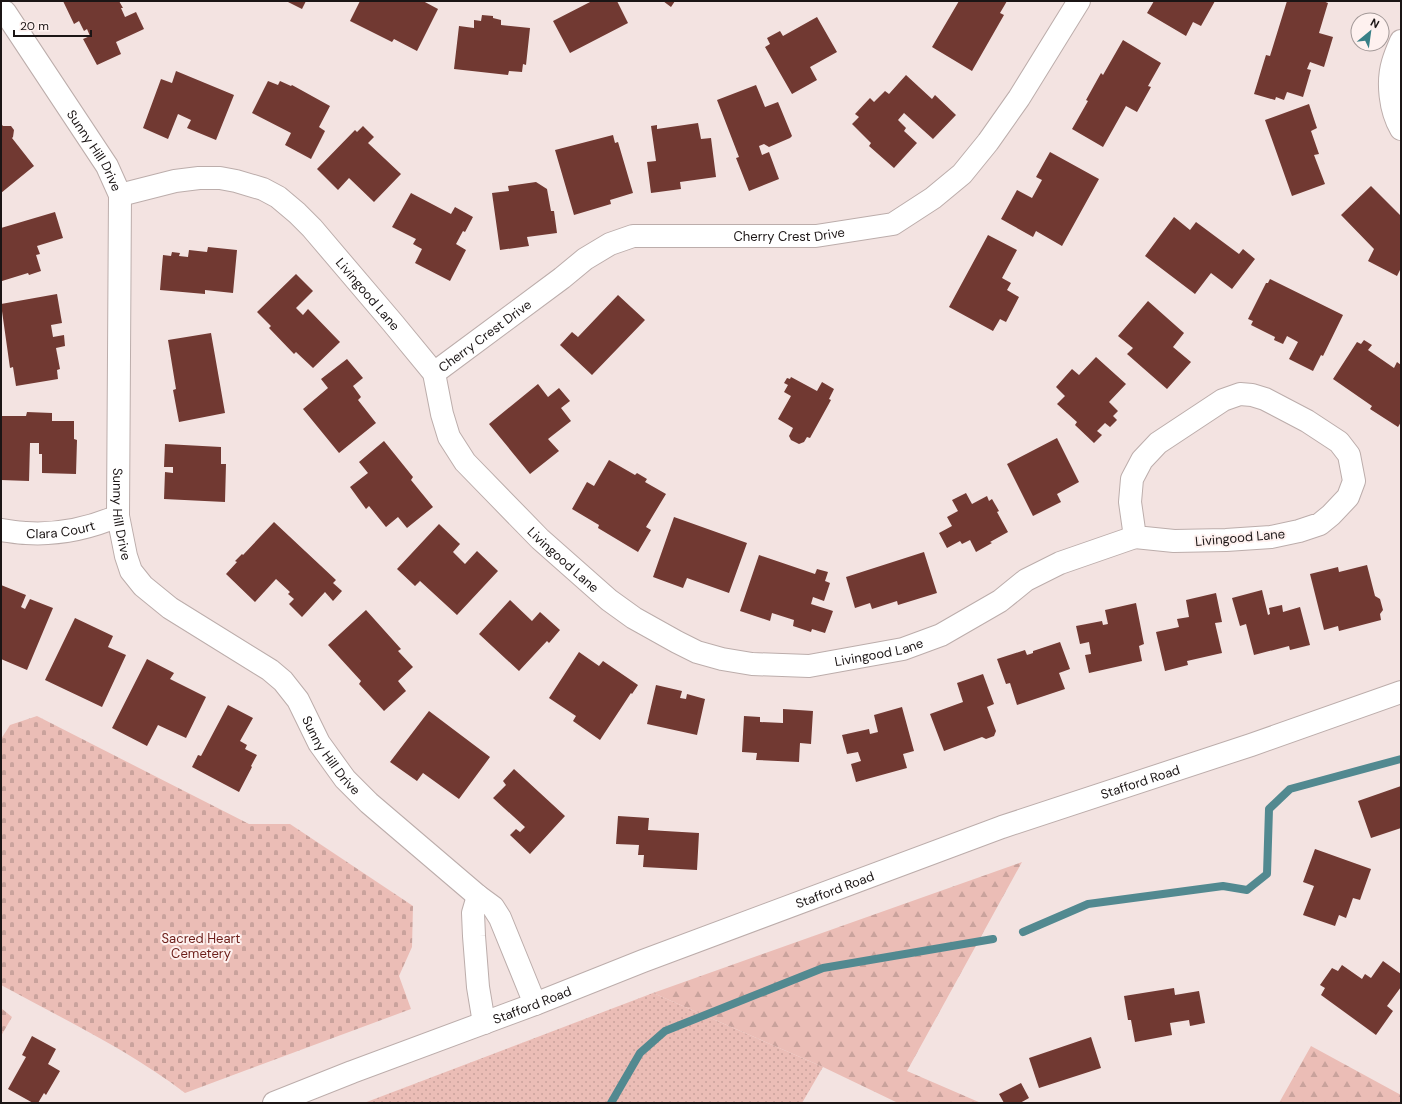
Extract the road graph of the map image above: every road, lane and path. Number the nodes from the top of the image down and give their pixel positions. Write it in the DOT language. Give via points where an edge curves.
graph roads {
  1 [pos="1079,1"];
  2 [pos="5,8"];
  3 [pos="1401,41"];
  4 [pos="1401,129"];
  5 [pos="120,195"];
  6 [pos="434,373"];
  7 [pos="118,516"];
  8 [pos="1,530"];
  9 [pos="1135,537"];
  10 [pos="1401,692"];
  11 [pos="478,896"];
  12 [pos="535,1004"];
  13 [pos="484,1023"];
  14 [pos="274,1103"];
  1 -- 6 [label="street, Cherry Crest Drive" via="1019,98 962,174 933,198 893,224 816,236 633,236 610,244 585,259"];
  2 -- 5 [label="street, Sunny Hill Drive" via="107,166"];
  3 -- 4 [label="street" via="1393,62 1390,85 1393,106"];
  5 -- 6 [label="street, Livingood Lane" via="175,181 220,178 263,189 278,197 312,228"];
  5 -- 7 [label="street, Sunny Hill Drive"];
  6 -- 9 [label="street, Livingood Lane" via="449,438 465,462 540,539 609,600 634,618 698,652 722,659 752,664 809,666 903,649 941,635 1000,601 1026,580 1060,563"];
  7 -- 8 [label="street, Clara Court" via="98,524 55,532 26,533"];
  7 -- 11 [label="street, Sunny Hill Drive" via="126,556 142,586 170,608 270,670 283,681 298,700 319,744 345,779 369,803"];
  9 -- 9 [label="street, Livingood Lane" via="1130,502 1132,478 1142,460 1158,443 1223,400 1240,394 1265,399 1320,429 1339,442 1350,455 1354,481 1348,497 1320,524 1271,537 1174,541"];
  10 -- 12 [label="street, Stafford Road" via="1251,745 1002,826"];
  11 -- 12 [label="street, Sunny Hill Drive" via="493,907 500,918"];
  11 -- 13 [label="street" via="473,913 478,988"];
  12 -- 13 [label="street, Stafford Road"];
  13 -- 14 [label="street, Stafford Road"];
}
